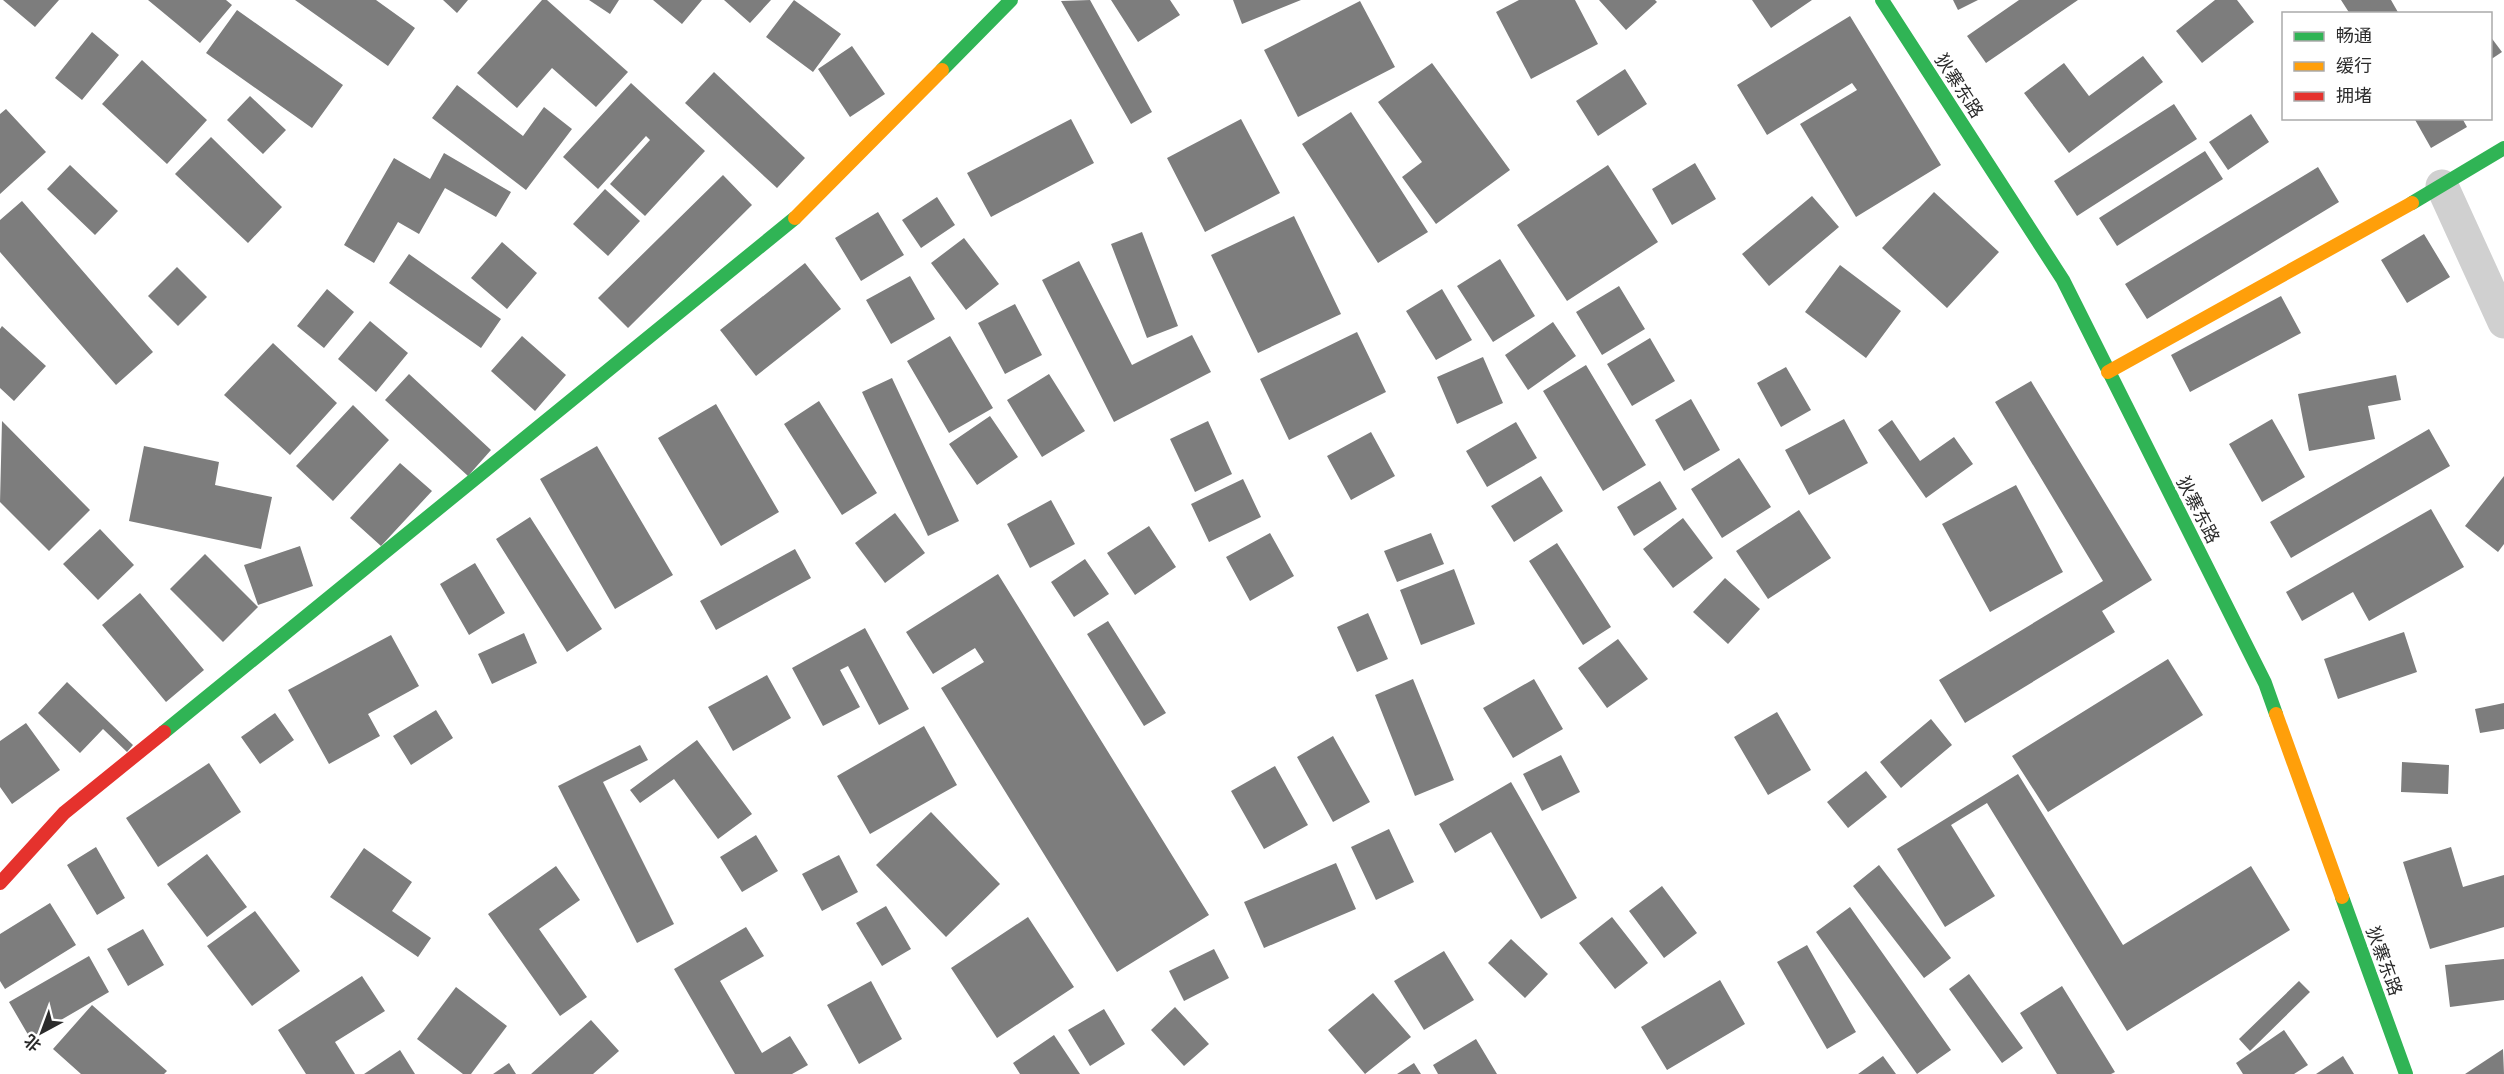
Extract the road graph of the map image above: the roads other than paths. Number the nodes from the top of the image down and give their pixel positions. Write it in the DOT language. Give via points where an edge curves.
graph roads {
  1 [pos="1011,0"];
  2 [pos="1882,0"];
  3 [pos="2504,148"];
  4 [pos="2442,186"];
  5 [pos="2504,322"];
  6 [pos="2108,372"];
  7 [pos="0,883"];
  8 [pos="2406,1074"];
  1 -- 7 [label="street" via="784,229 64,813"];
  2 -- 6 [label="street, 狄寨东路" via="2063,280"];
  3 -- 4 [label="street"];
  4 -- 5 [label="street"];
  4 -- 6 [label="street"];
  6 -- 8 [label="street, 狄寨东路" via="2265,683"];
}
